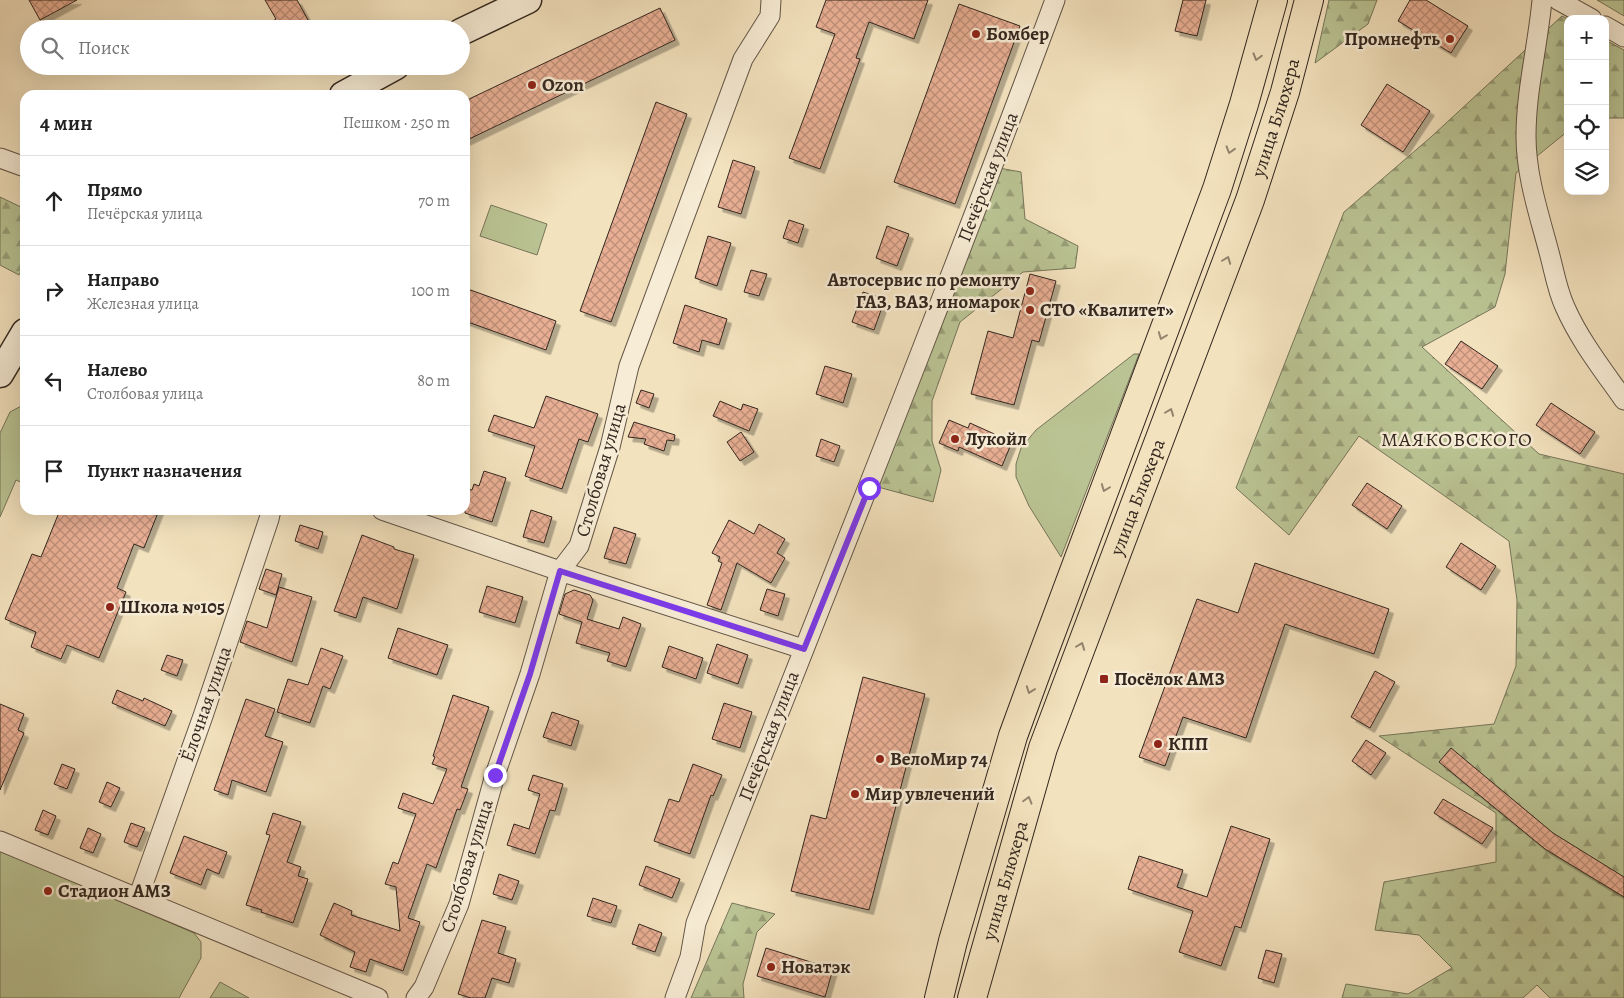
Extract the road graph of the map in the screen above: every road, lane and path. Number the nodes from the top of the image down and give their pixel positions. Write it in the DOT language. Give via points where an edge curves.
graph roads {
  1 [pos="528,0"];
  2 [pos="771,0"];
  3 [pos="1055,0"];
  4 [pos="1309,0"];
  5 [pos="1542,0"];
  6 [pos="1558,0"];
  7 [pos="1271,3"];
  8 [pos="1585,15"];
  9 [pos="470,28"];
  10 [pos="1609,28"];
  11 [pos="1624,37"];
  12 [pos="380,75"];
  13 [pos="352,90"];
  14 [pos="0,158"];
  15 [pos="20,165"];
  16 [pos="20,340"];
  17 [pos="0,374"];
  18 [pos="1624,400"];
  19 [pos="270,515"];
  20 [pos="397,515"];
  21 [pos="560,571"];
  22 [pos="804,649"];
  23 [pos="0,841"];
  24 [pos="138,898"];
  25 [pos="378,998"];
  26 [pos="416,998"];
  27 [pos="675,998"];
  28 [pos="939,998"];
  29 [pos="972,998"];
  1 -- 9 [label="street"];
  2 -- 21 [label="street, Столбовая улица" via="770,16 743,59 629,366 610,448 579,546"];
  3 -- 22 [label="street, Печёрская улица"];
  29 -- 4 [label="main road, улица Блюхера, one-way" via="1043,748 1250,200 1285,92"];
  5 -- 18 [label="street" via="1529,89 1526,136 1534,193 1564,306 1590,353"];
  6 -- 8 [label="street"];
  7 -- 28 [label="main road, улица Блюхера, one-way" via="1218,189 1013,736"];
  10 -- 11 [label="street"];
  12 -- 13 [label="street"];
  14 -- 15 [label="street"];
  16 -- 17 [label="street"];
  19 -- 24 [label="street, Ёлочная улица"];
  20 -- 21 [label="street"];
  21 -- 22 [label="street"];
  21 -- 26 [label="street, Столбовая улица" via="530,674 495,775 459,904"];
  22 -- 27 [label="street, Печёрская улица" via="696,922 690,956"];
  23 -- 24 [label="street"];
  24 -- 25 [label="street"];
}
